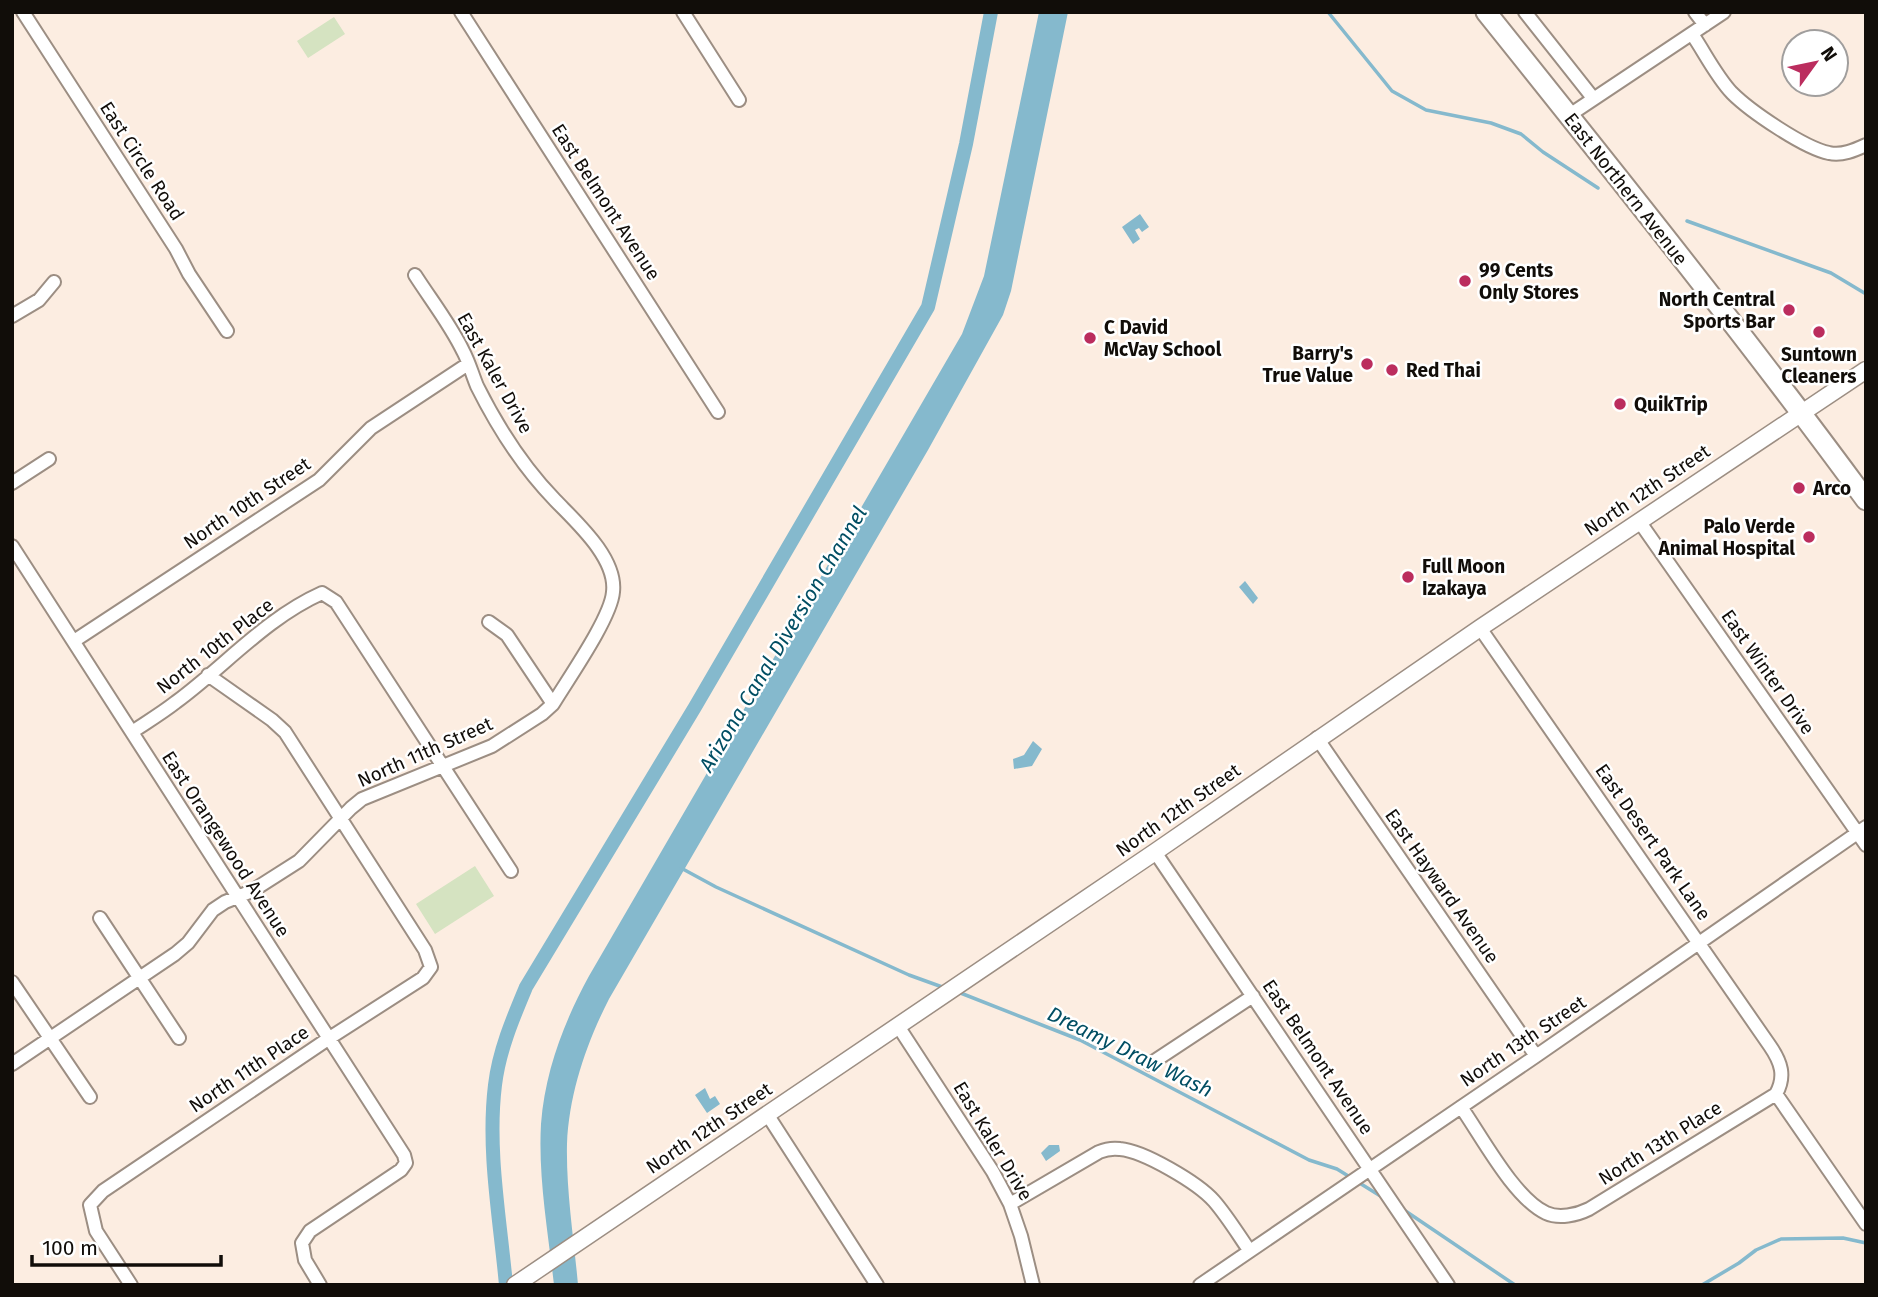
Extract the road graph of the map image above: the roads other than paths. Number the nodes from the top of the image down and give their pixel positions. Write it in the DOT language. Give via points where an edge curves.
graph roads {
  1 [pos="23,12"];
  2 [pos="461,12"];
  3 [pos="683,12"];
  4 [pos="1486,12"];
  5 [pos="1525,12"];
  6 [pos="1695,12"];
  7 [pos="1724,12"];
  8 [pos="1705,25"];
  9 [pos="1692,34"];
  10 [pos="1593,98"];
  11 [pos="739,100"];
  12 [pos="1568,116"];
  13 [pos="1866,145"];
  14 [pos="415,275"];
  15 [pos="54,282"];
  16 [pos="12,316"];
  17 [pos="228,331"];
  18 [pos="468,364"];
  19 [pos="1866,370"];
  20 [pos="718,412"];
  21 [pos="1801,413"];
  22 [pos="49,458"];
  23 [pos="12,483"];
  24 [pos="1866,500"];
  25 [pos="1639,521"];
  26 [pos="12,546"];
  27 [pos="613,591"];
  28 [pos="489,622"];
  29 [pos="1480,628"];
  30 [pos="74,641"];
  31 [pos="208,675"];
  32 [pos="552,704"];
  33 [pos="132,732"];
  34 [pos="1317,738"];
  35 [pos="443,767"];
  36 [pos="340,818"];
  37 [pos="1861,830"];
  38 [pos="1866,845"];
  39 [pos="1155,852"];
  40 [pos="511,871"];
  41 [pos="238,897"];
  42 [pos="100,918"];
  43 [pos="1700,943"];
  44 [pos="139,978"];
  45 [pos="12,982"];
  46 [pos="1252,996"];
  47 [pos="898,1026"];
  48 [pos="51,1038"];
  49 [pos="179,1038"];
  50 [pos="328,1039"];
  51 [pos="1536,1056"];
  52 [pos="12,1064"];
  53 [pos="1150,1064"];
  54 [pos="1779,1088"];
  55 [pos="90,1097"];
  56 [pos="1461,1107"];
  57 [pos="767,1114"];
  58 [pos="1371,1168"];
  59 [pos="1010,1204"];
  60 [pos="1866,1224"];
  61 [pos="1249,1250"];
  62 [pos="131,1285"];
  63 [pos="320,1285"];
  64 [pos="515,1285"];
  65 [pos="877,1285"];
  66 [pos="1033,1285"];
  67 [pos="1200,1285"];
  68 [pos="1448,1285"];
  1 -- 17 [label="street, East Circle Road"];
  2 -- 20 [label="street, East Belmont Avenue"];
  3 -- 11 [label="street"];
  4 -- 12 [label="main road, East Northern Avenue"];
  5 -- 10 [label="street, East Northern Avenue"];
  6 -- 8 [label="street"];
  7 -- 8 [label="street"];
  8 -- 9 [label="street"];
  9 -- 10 [label="street"];
  9 -- 13 [label="street" via="1730,91 1809,146 1841,153"];
  10 -- 12 [label="street"];
  12 -- 21 [label="main road, East Northern Avenue"];
  14 -- 18 [label="street, East Kaler Drive"];
  15 -- 16 [label="street" via="39,300"];
  18 -- 27 [label="street, East Kaler Drive" via="520,456 601,554"];
  18 -- 30 [label="street, North 10th Street" via="371,428 319,480"];
  19 -- 21 [label="street, North 12th Street"];
  21 -- 24 [label="main road, East Northern Avenue"];
  21 -- 25 [label="street, North 12th Street"];
  22 -- 23 [label="street"];
  25 -- 29 [label="street, North 12th Street"];
  25 -- 37 [label="street, East Winter Drive"];
  26 -- 30 [label="street, East Orangewood Avenue"];
  27 -- 32 [label="street, North 11th Street" via="605,616"];
  28 -- 32 [label="street" via="507,635"];
  29 -- 34 [label="street, North 12th Street"];
  29 -- 43 [label="street, East Desert Park Lane"];
  30 -- 33 [label="street, East Orangewood Avenue"];
  31 -- 33 [label="street, North 10th Place"];
  31 -- 35 [label="street, North 10th Place" via="257,635 322,593 336,602"];
  31 -- 36 [label="street" via="285,732"];
  32 -- 35 [label="street, North 11th Street" via="492,746"];
  33 -- 41 [label="street, East Orangewood Avenue"];
  34 -- 39 [label="street, North 12th Street"];
  34 -- 51 [label="street, East Hayward Avenue"];
  35 -- 36 [label="street, North 11th Street" via="362,799"];
  35 -- 40 [label="street"];
  36 -- 41 [label="street, North 11th Street" via="299,861"];
  36 -- 50 [label="street, North 11th Place" via="425,950 431,967 423,978"];
  37 -- 38 [label="street, East Winter Drive"];
  37 -- 43 [label="street, North 13th Street"];
  39 -- 46 [label="street, East Belmont Avenue"];
  39 -- 47 [label="street, North 12th Street"];
  41 -- 44 [label="street, North 11th Street" via="214,910 188,943"];
  41 -- 50 [label="street, East Orangewood Avenue"];
  42 -- 44 [label="street"];
  43 -- 51 [label="street, North 13th Street"];
  43 -- 54 [label="street, East Desert Park Lane" via="1778,1057"];
  44 -- 48 [label="street, North 11th Street"];
  44 -- 49 [label="street"];
  45 -- 48 [label="street"];
  46 -- 53 [label="street"];
  46 -- 58 [label="street, East Belmont Avenue"];
  47 -- 57 [label="street, North 12th Street"];
  47 -- 59 [label="street, East Kaler Drive"];
  48 -- 52 [label="street, North 11th Street"];
  48 -- 55 [label="street"];
  50 -- 62 [label="street, North 11th Place" via="103,1191 90,1205 96,1231"];
  50 -- 63 [label="street, East Orangewood Avenue" via="406,1163 310,1231 302,1243 305,1260"];
  51 -- 56 [label="street, North 13th Street"];
  54 -- 56 [label="street, North 13th Place" via="1589,1209 1564,1216 1548,1214 1524,1198"];
  54 -- 60 [label="street, East Desert Park Lane"];
  56 -- 58 [label="street, North 13th Street"];
  57 -- 64 [label="street, North 12th Street"];
  57 -- 65 [label="street"];
  58 -- 61 [label="street, North 13th Street"];
  58 -- 68 [label="street, East Belmont Avenue"];
  59 -- 61 [label="street" via="1108,1144 1135,1152 1198,1186 1215,1201"];
  59 -- 66 [label="street, East Kaler Drive"];
  61 -- 67 [label="street, North 13th Street"];
}
